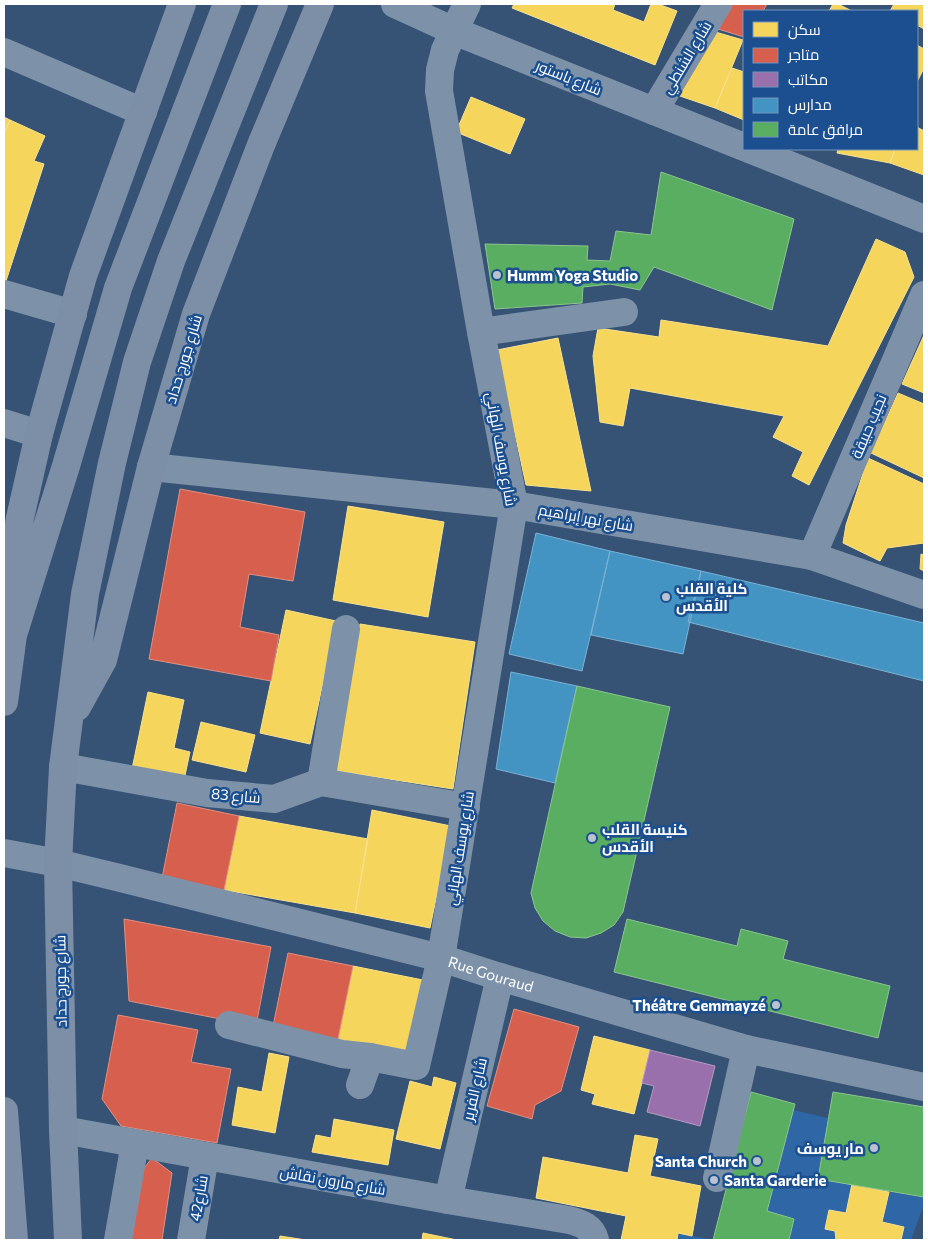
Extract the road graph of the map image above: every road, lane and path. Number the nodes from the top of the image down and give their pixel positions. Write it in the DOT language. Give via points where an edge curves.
graph roads {
  1 [pos="182,4"];
  2 [pos="227,4"];
  3 [pos="274,4"];
  4 [pos="320,4"];
  5 [pos="395,4"];
  6 [pos="467,4"];
  7 [pos="718,4"];
  8 [pos="454,31"];
  9 [pos="4,52"];
  10 [pos="654,111"];
  11 [pos="143,112"];
  12 [pos="743,147"];
  13 [pos="752,150"];
  14 [pos="924,218"];
  15 [pos="4,294"];
  16 [pos="924,295"];
  17 [pos="624,312"];
  18 [pos="73,314"];
  19 [pos="482,332"];
  20 [pos="4,423"];
  21 [pos="39,434"];
  22 [pos="151,467"];
  23 [pos="514,505"];
  24 [pos="812,556"];
  25 [pos="924,595"];
  26 [pos="346,629"];
  27 [pos="9,645"];
  28 [pos="4,702"];
  29 [pos="69,722"];
  30 [pos="63,767"];
  31 [pos="321,782"];
  32 [pos="466,807"];
  33 [pos="4,853"];
  34 [pos="58,863"];
  35 [pos="441,958"];
  36 [pos="500,977"];
  37 [pos="229,1024"];
  38 [pos="746,1049"];
  39 [pos="370,1057"];
  40 [pos="360,1085"];
  41 [pos="924,1086"];
  42 [pos="4,1111"];
  43 [pos="63,1130"];
  44 [pos="135,1143"];
  45 [pos="205,1156"];
  46 [pos="717,1178"];
  47 [pos="448,1200"];
  48 [pos="10,1229"];
  49 [pos="68,1240"];
  50 [pos="118,1240"];
  51 [pos="191,1240"];
  52 [pos="595,1240"];
  1 -- 11 [label="main road"];
  2 -- 27 [label="main road" via="118,288"];
  3 -- 29 [label="main road, شارع جورج حداد" via="171,261 137,362 85,594"];
  4 -- 22 [label="main road, شارع جورج حداد" via="196,314"];
  5 -- 8 [label="street, شارع باستور"];
  6 -- 8 [label="street, شارع يوسف الهاني"];
  7 -- 10 [label="street, شارع الشنطي"];
  8 -- 10 [label="street, شارع باستور"];
  8 -- 19 [label="street, شارع يوسف الهاني" via="445,50 439,91"];
  9 -- 11 [label="street"];
  10 -- 12 [label="street, شارع باستور"];
  11 -- 18 [label="main road" via="83,276"];
  13 -- 14 [label="street"];
  15 -- 18 [label="street"];
  16 -- 24 [label="street, نجيب حبيقة"];
  17 -- 19 [label="street"];
  18 -- 21 [label="main road"];
  19 -- 23 [label="street, شارع يوسف الهاني"];
  20 -- 21 [label="street"];
  21 -- 27 [label="main road" via="11,571"];
  22 -- 23 [label="street, شارع نهر إبراهيم"];
  22 -- 29 [label="main road, شارع جورج حداد" via="103,660"];
  23 -- 24 [label="street, شارع نهر إبراهيم"];
  23 -- 32 [label="street, شارع يوسف الهاني"];
  24 -- 25 [label="street, شارع نهر إبراهيم"];
  26 -- 31 [label="street"];
  27 -- 28 [label="main road"];
  29 -- 30 [label="main road, شارع جورج حداد"];
  30 -- 31 [label="street, شارع 83" via="207,793 274,798"];
  30 -- 34 [label="main road, شارع جورج حداد"];
  31 -- 32 [label="street, شارع 83"];
  32 -- 35 [label="street, شارع يوسف الهاني"];
  33 -- 34 [label="street, Rue Gouraud"];
  34 -- 35 [label="street, Rue Gouraud"];
  34 -- 43 [label="main road, شارع جورج حداد"];
  35 -- 36 [label="street, Rue Gouraud"];
  35 -- 39 [label="street, شارع يوسف الهاني" via="416,1066"];
  36 -- 38 [label="street, Rue Gouraud"];
  36 -- 47 [label="street, شارع الفرير"];
  37 -- 39 [label="street" via="342,1054"];
  38 -- 41 [label="street, Rue Gouraud"];
  38 -- 46 [label="street"];
  39 -- 40 [label="street"];
  42 -- 48 [label="main road"];
  43 -- 44 [label="street, شارع مارون نقاش"];
  43 -- 49 [label="main road, شارع جورج حداد"];
  44 -- 45 [label="street, شارع مارون نقاش"];
  44 -- 50 [label="street"];
  45 -- 47 [label="street, شارع مارون نقاش"];
  45 -- 51 [label="street, شارع42"];
  47 -- 52 [label="street, شارع مارون نقاش" via="580,1223 590,1229"];
}
